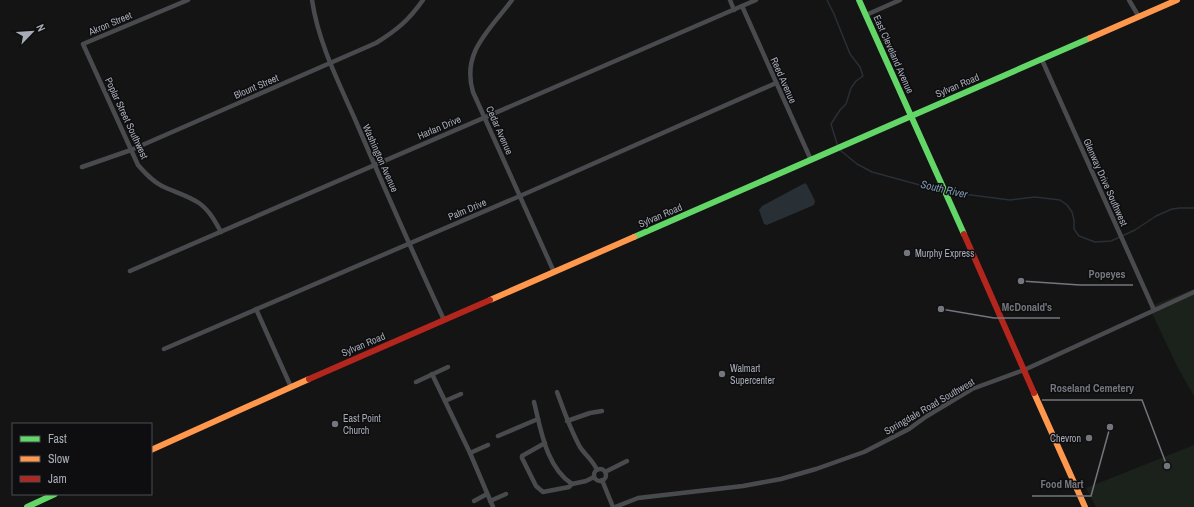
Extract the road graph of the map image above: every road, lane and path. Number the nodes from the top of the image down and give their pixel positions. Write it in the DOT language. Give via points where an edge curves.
graph roads {
  1 [pos="188,0"];
  2 [pos="312,0"];
  3 [pos="423,0"];
  4 [pos="512,0"];
  5 [pos="730,0"];
  6 [pos="756,0"];
  7 [pos="859,0"];
  8 [pos="900,0"];
  9 [pos="1129,0"];
  10 [pos="1177,0"];
  11 [pos="742,6"];
  12 [pos="734,10"];
  13 [pos="866,15"];
  14 [pos="1139,17"];
  15 [pos="83,44"];
  16 [pos="1042,60"];
  17 [pos="331,64"];
  18 [pos="776,83"];
  19 [pos="911,116"];
  20 [pos="485,118"];
  21 [pos="131,150"];
  22 [pos="811,160"];
  23 [pos="374,166"];
  24 [pos="82,167"];
  25 [pos="520,196"];
  26 [pos="221,232"];
  27 [pos="409,243"];
  28 [pos="130,272"];
  29 [pos="554,272"];
  30 [pos="1194,292"];
  31 [pos="256,309"];
  32 [pos="1154,310"];
  33 [pos="444,320"];
  34 [pos="164,349"];
  35 [pos="448,367"];
  36 [pos="1024,370"];
  37 [pos="432,374"];
  38 [pos="416,382"];
  39 [pos="291,387"];
  40 [pos="557,392"];
  41 [pos="461,394"];
  42 [pos="445,401"];
  43 [pos="534,402"];
  44 [pos="602,412"];
  45 [pos="538,419"];
  46 [pos="568,421"];
  47 [pos="498,436"];
  48 [pos="545,443"];
  49 [pos="488,445"];
  50 [pos="152,450"];
  51 [pos="470,453"];
  52 [pos="627,461"];
  53 [pos="596,470"];
  54 [pos="605,472"];
  55 [pos="594,477"];
  56 [pos="602,480"];
  57 [pos="572,484"];
  58 [pos="487,494"];
  59 [pos="506,494"];
  60 [pos="53,495"];
  61 [pos="474,501"];
  62 [pos="490,501"];
  63 [pos="27,507"];
  64 [pos="493,507"];
  65 [pos="614,507"];
  66 [pos="1085,507"];
  1 -- 15 [label="street, Akron Street"];
  2 -- 17 [label="street, Washington Avenue"];
  3 -- 17 [label="street, Blount Street" via="392,34"];
  4 -- 20 [label="street, Cedar Avenue" via="479,42 472,56 470,83"];
  5 -- 12 [label="street"];
  6 -- 11 [label="street, Harlan Drive"];
  7 -- 13 [label="main road, East Cleveland Avenue"];
  8 -- 13 [label="street"];
  9 -- 14 [label="street"];
  10 -- 14 [label="main road, Sylvan Road"];
  11 -- 12 [label="street, Harlan Drive"];
  11 -- 18 [label="street, Reed Avenue"];
  12 -- 20 [label="street, Harlan Drive"];
  13 -- 19 [label="main road, East Cleveland Avenue"];
  14 -- 16 [label="main road, Sylvan Road"];
  15 -- 21 [label="street, Poplar Street Southwest"];
  16 -- 19 [label="main road, Sylvan Road"];
  16 -- 32 [label="street, Glenway Drive Southwest"];
  17 -- 21 [label="street, Blount Street"];
  17 -- 23 [label="street, Washington Avenue"];
  18 -- 22 [label="street, Reed Avenue"];
  18 -- 25 [label="street, Palm Drive"];
  19 -- 22 [label="main road, Sylvan Road"];
  19 -- 36 [label="main road, East Cleveland Avenue"];
  20 -- 23 [label="street, Harlan Drive"];
  20 -- 25 [label="street, Cedar Avenue"];
  21 -- 24 [label="street, Blount Street"];
  21 -- 26 [label="street, Poplar Street Southwest" via="138,165 148,177 200,203 213,216"];
  22 -- 29 [label="main road, Sylvan Road"];
  23 -- 26 [label="street, Harlan Drive"];
  23 -- 27 [label="street, Washington Avenue"];
  25 -- 27 [label="street, Palm Drive"];
  25 -- 29 [label="street, Cedar Avenue"];
  26 -- 28 [label="street, Harlan Drive"];
  27 -- 31 [label="street, Palm Drive"];
  27 -- 33 [label="street, Washington Avenue"];
  29 -- 33 [label="main road, Sylvan Road"];
  30 -- 32 [label="street, Springdale Road Southwest"];
  31 -- 34 [label="street, Palm Drive"];
  31 -- 39 [label="street"];
  32 -- 36 [label="street, Springdale Road Southwest"];
  33 -- 39 [label="main road, Sylvan Road"];
  35 -- 37 [label="street"];
  36 -- 65 [label="street, Springdale Road Southwest" via="972,389 909,429 864,452 816,469 782,479 743,486 638,498"];
  36 -- 66 [label="main road, East Cleveland Avenue"];
  37 -- 38 [label="street"];
  37 -- 42 [label="street"];
  39 -- 50 [label="main road, Sylvan Road"];
  40 -- 46 [label="street"];
  41 -- 42 [label="street"];
  42 -- 51 [label="street"];
  43 -- 45 [label="street"];
  44 -- 46 [label="street" via="590,413"];
  45 -- 47 [label="street"];
  45 -- 48 [label="street"];
  46 -- 53 [label="street" via="581,448 594,463"];
  48 -- 57 [label="street" via="555,466 563,478"];
  48 -- 57 [label="street" via="522,456 536,486 542,492 569,487"];
  49 -- 51 [label="street"];
  51 -- 58 [label="street"];
  52 -- 54 [label="street"];
  53 -- 54 [label="street" via="602,469"];
  53 -- 55 [label="street"];
  54 -- 56 [label="street"];
  55 -- 56 [label="street"];
  55 -- 57 [label="street"];
  56 -- 65 [label="street"];
  58 -- 61 [label="street"];
  58 -- 62 [label="street"];
  59 -- 62 [label="street"];
  60 -- 63 [label="main road"];
  62 -- 64 [label="street"];
}
